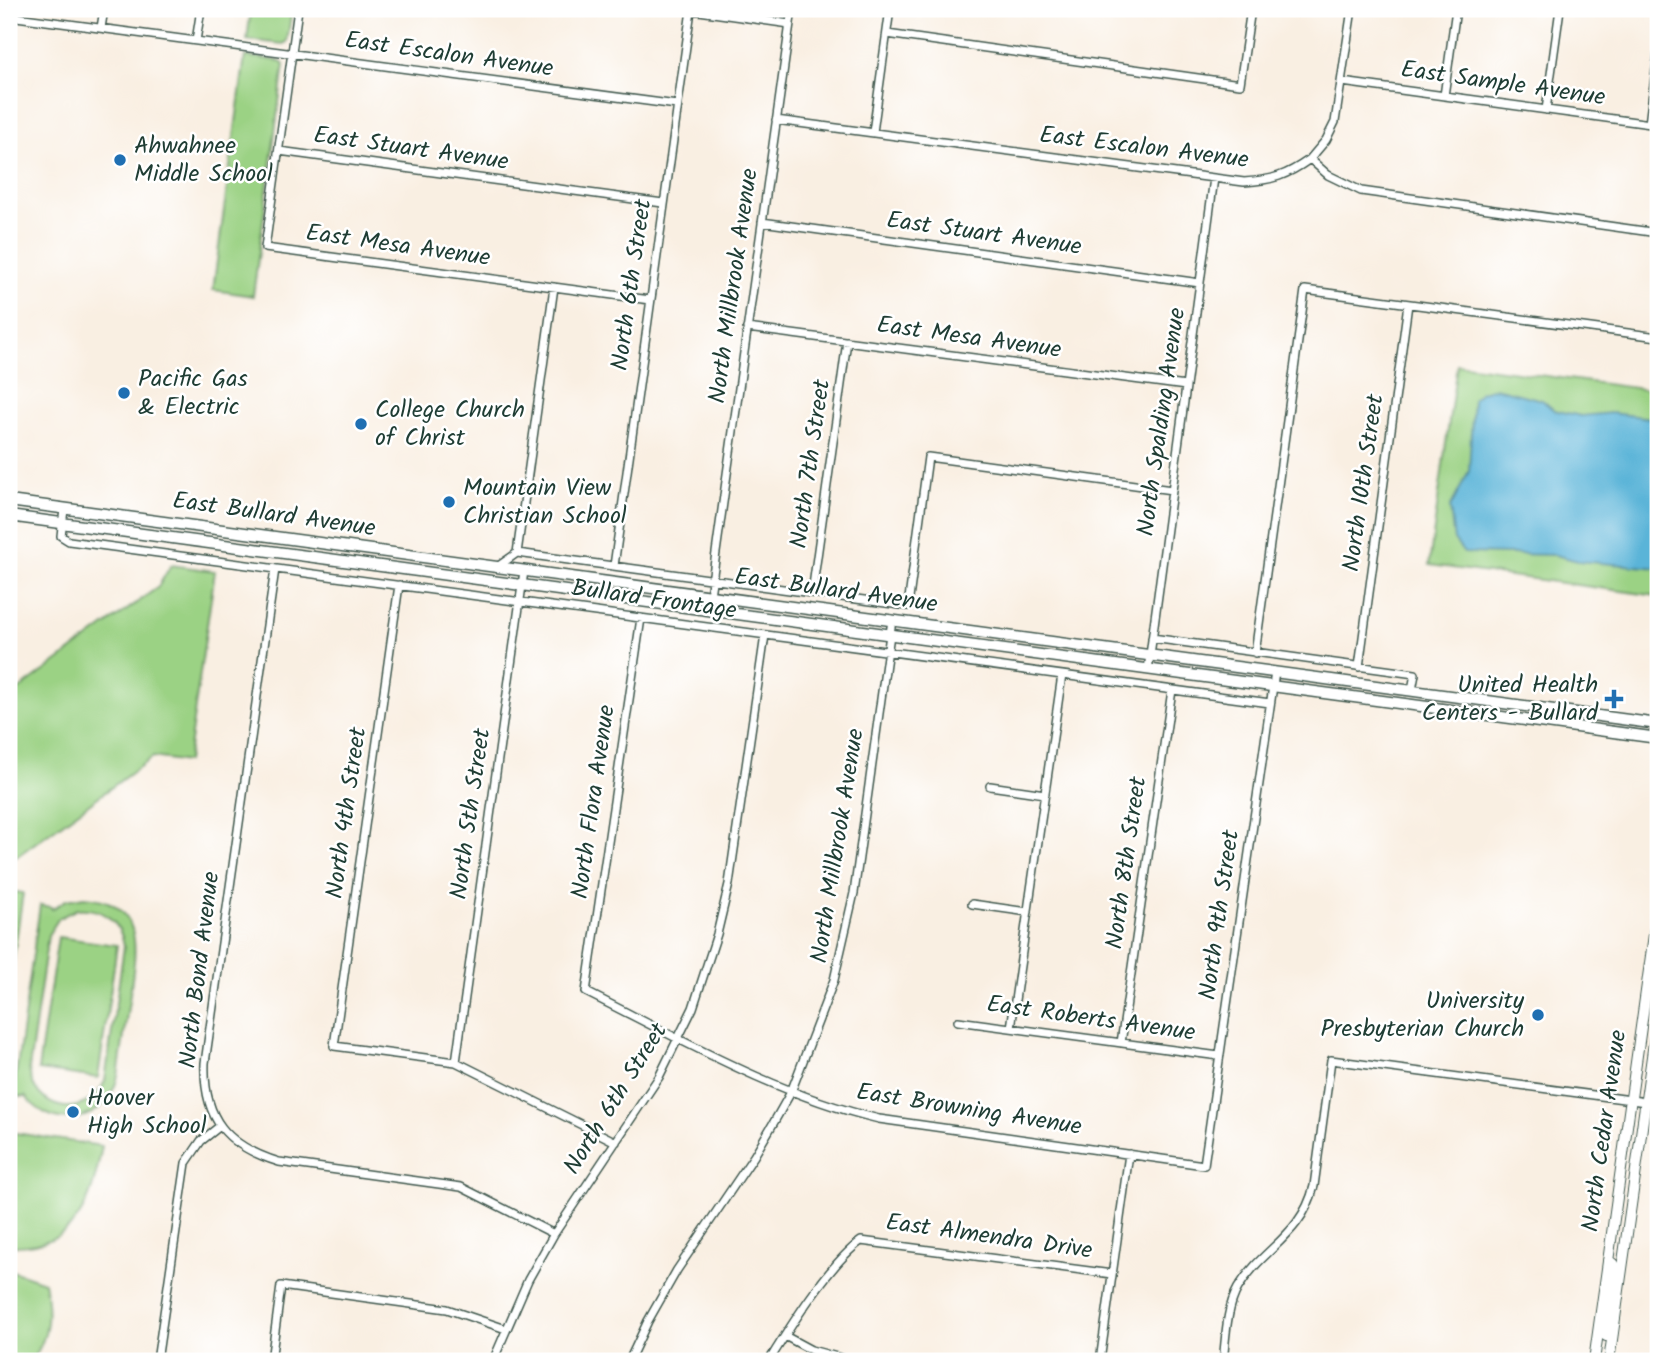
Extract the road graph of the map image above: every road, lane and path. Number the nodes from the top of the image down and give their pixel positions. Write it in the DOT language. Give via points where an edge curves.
graph roads {
  1 [pos="104,9"];
  2 [pos="201,9"];
  3 [pos="298,9"];
  4 [pos="685,9"];
  5 [pos="792,9"];
  6 [pos="890,9"];
  7 [pos="1251,9"];
  8 [pos="1352,9"];
  9 [pos="1456,9"];
  10 [pos="1560,9"];
  11 [pos="691,10"];
  12 [pos="9,16"];
  13 [pos="790,24"];
  14 [pos="101,28"];
  15 [pos="887,34"];
  16 [pos="197,41"];
  17 [pos="1658,52"];
  18 [pos="292,54"];
  19 [pos="1342,82"];
  20 [pos="1444,96"];
  21 [pos="677,105"];
  22 [pos="1546,110"];
  23 [pos="776,120"];
  24 [pos="1649,124"];
  25 [pos="1658,125"];
  26 [pos="873,132"];
  27 [pos="279,151"];
  28 [pos="1310,159"];
  29 [pos="1214,178"];
  30 [pos="663,203"];
  31 [pos="762,222"];
  32 [pos="1658,233"];
  33 [pos="1200,283"];
  34 [pos="554,287"];
  35 [pos="650,300"];
  36 [pos="1408,304"];
  37 [pos="747,328"];
  38 [pos="1658,337"];
  39 [pos="847,341"];
  40 [pos="1186,386"];
  41 [pos="1171,490"];
  42 [pos="9,501"];
  43 [pos="64,509"];
  44 [pos="9,516"];
  45 [pos="62,523"];
  46 [pos="331,544"];
  47 [pos="244,548"];
  48 [pos="517,553"];
  49 [pos="614,566"];
  50 [pos="496,567"];
  51 [pos="275,569"];
  52 [pos="524,571"];
  53 [pos="712,579"];
  54 [pos="399,585"];
  55 [pos="522,586"];
  56 [pos="812,593"];
  57 [pos="710,595"];
  58 [pos="520,602"];
  59 [pos="708,610"];
  60 [pos="641,618"];
  61 [pos="892,620"];
  62 [pos="765,635"];
  63 [pos="890,635"];
  64 [pos="1152,638"];
  65 [pos="888,651"];
  66 [pos="1255,653"];
  67 [pos="1150,654"];
  68 [pos="1359,667"];
  69 [pos="1148,670"];
  70 [pos="1275,671"];
  71 [pos="1062,675"];
  72 [pos="1272,687"];
  73 [pos="1172,690"];
  74 [pos="1412,690"];
  75 [pos="1270,703"];
  76 [pos="1658,724"];
  77 [pos="1658,738"];
  78 [pos="990,786"];
  79 [pos="1045,794"];
  80 [pos="972,904"];
  81 [pos="1658,906"];
  82 [pos="1028,912"];
  83 [pos="586,992"];
  84 [pos="1658,1014"];
  85 [pos="958,1021"];
  86 [pos="1011,1028"];
  87 [pos="679,1038"];
  88 [pos="1121,1043"];
  89 [pos="1219,1056"];
  90 [pos="456,1062"];
  91 [pos="791,1091"];
  92 [pos="1631,1100"];
  93 [pos="1646,1102"];
  94 [pos="220,1126"];
  95 [pos="616,1142"];
  96 [pos="1129,1154"];
  97 [pos="1204,1165"];
  98 [pos="554,1234"];
  99 [pos="1608,1260"];
  100 [pos="1112,1274"];
  101 [pos="506,1329"];
  102 [pos="785,1336"];
  103 [pos="157,1361"];
  104 [pos="271,1361"];
  105 [pos="493,1361"];
  106 [pos="629,1361"];
  107 [pos="769,1361"];
  108 [pos="852,1361"];
  109 [pos="1100,1361"];
  110 [pos="1223,1361"];
  111 [pos="1594,1361"];
  112 [pos="1607,1361"];
  1 -- 14 [label="street"];
  2 -- 16 [label="street"];
  3 -- 18 [label="street"];
  4 -- 11 [label="street"];
  5 -- 13 [label="street, North Millbrook Avenue"];
  6 -- 15 [label="street"];
  7 -- 15 [label="street" via="1241,83"];
  8 -- 19 [label="street"];
  9 -- 20 [label="street"];
  10 -- 22 [label="street"];
  11 -- 13 [label="street"];
  11 -- 21 [label="street, North 6th Street"];
  12 -- 14 [label="street, East Escalon Avenue"];
  13 -- 23 [label="street, North Millbrook Avenue"];
  14 -- 16 [label="street, East Escalon Avenue"];
  15 -- 26 [label="street"];
  16 -- 18 [label="street, East Escalon Avenue"];
  17 -- 24 [label="street"];
  18 -- 21 [label="street, East Escalon Avenue"];
  18 -- 27 [label="street"];
  19 -- 20 [label="street, East Sample Avenue"];
  19 -- 28 [label="street" via="1335,122"];
  20 -- 22 [label="street, East Sample Avenue"];
  21 -- 30 [label="street, North 6th Street"];
  22 -- 24 [label="street, East Sample Avenue"];
  23 -- 26 [label="street, East Escalon Avenue"];
  23 -- 31 [label="street, North Millbrook Avenue"];
  24 -- 25 [label="street, East Sample Avenue"];
  26 -- 29 [label="street, East Escalon Avenue"];
  27 -- 30 [label="street, East Stuart Avenue"];
  27 -- 34 [label="street, East Mesa Avenue" via="265,248"];
  28 -- 29 [label="street, East Escalon Avenue" via="1271,180"];
  28 -- 32 [label="street" via="1335,179 1361,191"];
  29 -- 33 [label="street, North Spalding Avenue"];
  30 -- 35 [label="street, North 6th Street"];
  31 -- 33 [label="street, East Stuart Avenue"];
  31 -- 37 [label="street, North Millbrook Avenue"];
  33 -- 40 [label="street, North Spalding Avenue"];
  34 -- 35 [label="street, East Mesa Avenue"];
  34 -- 48 [label="street"];
  35 -- 49 [label="street, North 6th Street"];
  36 -- 38 [label="street"];
  36 -- 66 [label="street" via="1305,290"];
  36 -- 68 [label="street, North 10th Street"];
  37 -- 39 [label="street, East Mesa Avenue"];
  37 -- 53 [label="street, North Millbrook Avenue"];
  39 -- 40 [label="street, East Mesa Avenue"];
  39 -- 56 [label="street, North 7th Street"];
  40 -- 41 [label="street, North Spalding Avenue"];
  41 -- 56 [label="street" via="928,457 908,606"];
  41 -- 64 [label="street, North Spalding Avenue"];
  42 -- 43 [label="main road, East Bullard Avenue"];
  43 -- 45 [label="street"];
  43 -- 46 [label="main road, East Bullard Avenue"];
  44 -- 45 [label="main road, East Bullard Avenue"];
  45 -- 47 [label="main road, East Bullard Avenue"];
  45 -- 51 [label="street, Bullard Frontage" via="61,536 69,541"];
  46 -- 47 [label="main road" via="321,551 276,545"];
  46 -- 50 [label="main road, East Bullard Avenue"];
  47 -- 55 [label="main road, East Bullard Avenue"];
  48 -- 49 [label="street"];
  48 -- 50 [label="street"];
  49 -- 53 [label="street"];
  50 -- 52 [label="main road, East Bullard Avenue"];
  51 -- 54 [label="street, Bullard Frontage"];
  51 -- 94 [label="street, North Bond Avenue" via="205,1063 207,1095"];
  52 -- 55 [label="street, North 5th Street"];
  52 -- 57 [label="main road, East Bullard Avenue"];
  53 -- 56 [label="street"];
  53 -- 57 [label="street, North Millbrook Avenue"];
  54 -- 58 [label="street, Bullard Frontage"];
  54 -- 90 [label="street, North 4th Street" via="334,1046"];
  55 -- 58 [label="street, North 5th Street"];
  55 -- 59 [label="main road, East Bullard Avenue"];
  57 -- 59 [label="street, North Millbrook Avenue"];
  57 -- 61 [label="main road, East Bullard Avenue"];
  58 -- 60 [label="street, Bullard Frontage"];
  58 -- 90 [label="street, North 5th Street"];
  59 -- 63 [label="main road, East Bullard Avenue"];
  60 -- 62 [label="street, Bullard Frontage"];
  60 -- 83 [label="street, North Flora Avenue"];
  61 -- 63 [label="street, North Millbrook Avenue"];
  61 -- 67 [label="main road, East Bullard Avenue"];
  62 -- 65 [label="street, Bullard Frontage"];
  62 -- 87 [label="street, North 6th Street" via="729,884 706,975"];
  63 -- 65 [label="street, North Millbrook Avenue"];
  63 -- 69 [label="main road, East Bullard Avenue"];
  64 -- 66 [label="street"];
  64 -- 67 [label="street, North Spalding Avenue"];
  65 -- 71 [label="street, Bullard Frontage"];
  65 -- 91 [label="street, North Millbrook Avenue" via="846,938"];
  66 -- 68 [label="street"];
  67 -- 69 [label="street, North Spalding Avenue"];
  67 -- 70 [label="main road, East Bullard Avenue"];
  68 -- 74 [label="street" via="1415,674"];
  69 -- 72 [label="main road, East Bullard Avenue"];
  70 -- 72 [label="street, North 9th Street"];
  70 -- 74 [label="main road, East Bullard Avenue"];
  71 -- 73 [label="street, Bullard Frontage"];
  71 -- 79 [label="street"];
  72 -- 75 [label="street, North 9th Street"];
  72 -- 77 [label="main road, East Bullard Avenue"];
  73 -- 75 [label="street, Bullard Frontage"];
  73 -- 88 [label="street, North 8th Street"];
  74 -- 76 [label="main road, East Bullard Avenue"];
  75 -- 89 [label="street, North 9th Street"];
  78 -- 79 [label="street"];
  79 -- 82 [label="street"];
  80 -- 82 [label="street"];
  81 -- 92 [label="main road, North Cedar Avenue"];
  82 -- 86 [label="street"];
  83 -- 87 [label="street, East Browning Avenue"];
  84 -- 93 [label="main road, North Cedar Avenue"];
  85 -- 86 [label="street, East Roberts Avenue"];
  86 -- 88 [label="street, East Roberts Avenue"];
  87 -- 91 [label="street, East Browning Avenue"];
  87 -- 95 [label="street, North 6th Street"];
  88 -- 89 [label="street, East Roberts Avenue"];
  89 -- 97 [label="street, North 9th Street"];
  90 -- 95 [label="street"];
  91 -- 96 [label="street, East Browning Avenue" via="823,1105 879,1119"];
  91 -- 106 [label="street, North Millbrook Avenue" via="754,1156 677,1270"];
  92 -- 93 [label="street"];
  92 -- 99 [label="main road, North Cedar Avenue"];
  92 -- 110 [label="street" via="1331,1060 1309,1204 1303,1217 1239,1287 1230,1309"];
  93 -- 112 [label="main road, North Cedar Avenue"];
  94 -- 98 [label="street" via="245,1150 279,1163 461,1186"];
  94 -- 103 [label="street" via="201,1141 186,1163"];
  95 -- 98 [label="street, North 6th Street"];
  96 -- 97 [label="street, East Browning Avenue"];
  96 -- 100 [label="street"];
  98 -- 101 [label="street, North 6th Street"];
  99 -- 111 [label="main road, North Cedar Avenue"];
  99 -- 112 [label="main road" via="1614,1269 1605,1336"];
  100 -- 102 [label="street, East Almendra Drive" via="861,1241 821,1284"];
  100 -- 109 [label="street"];
  101 -- 104 [label="street" via="447,1309 281,1286"];
  101 -- 105 [label="street, North 6th Street"];
  102 -- 107 [label="street"];
  102 -- 108 [label="street" via="811,1350"];
}
